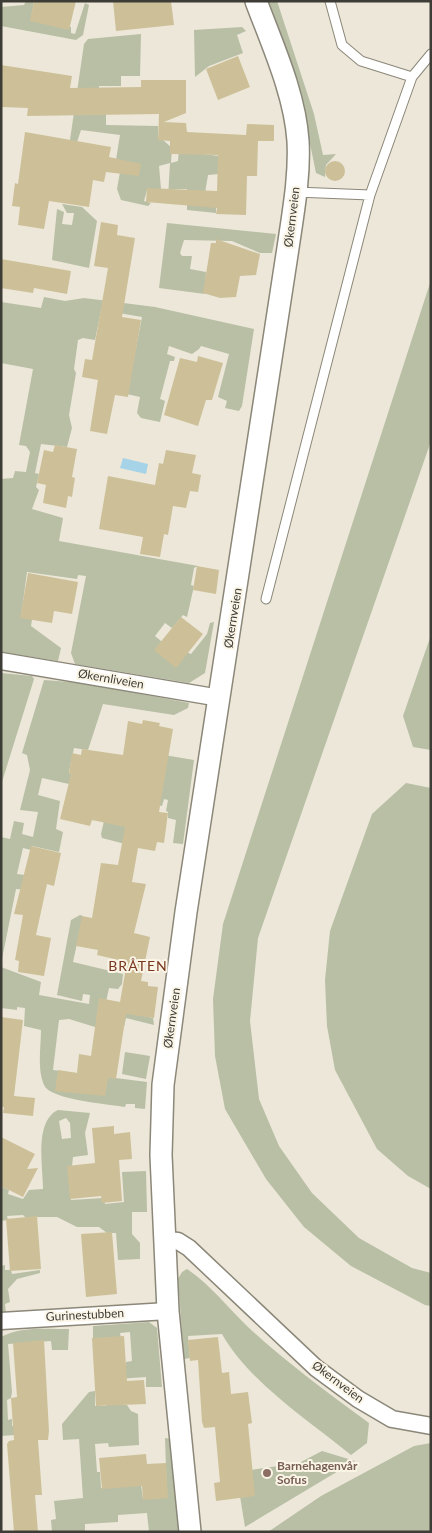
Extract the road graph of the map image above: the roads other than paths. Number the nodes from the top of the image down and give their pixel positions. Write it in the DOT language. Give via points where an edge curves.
graph roads {
  1 [pos="256,1"];
  2 [pos="330,1"];
  3 [pos="431,54"];
  4 [pos="412,77"];
  5 [pos="296,192"];
  6 [pos="370,195"];
  7 [pos="266,599"];
  8 [pos="1,661"];
  9 [pos="220,698"];
  10 [pos="166,1240"];
  11 [pos="168,1311"];
  12 [pos="1,1320"];
  13 [pos="431,1426"];
  14 [pos="190,1532"];
  1 -- 5 [label="street, Økernveien" via="288,88 298,140"];
  2 -- 4 [label="lane" via="342,46 361,61"];
  3 -- 4 [label="lane"];
  4 -- 6 [label="lane"];
  5 -- 6 [label="lane"];
  5 -- 9 [label="street, Økernveien"];
  6 -- 7 [label="lane"];
  8 -- 9 [label="street, Økernliveien"];
  9 -- 10 [label="street, Økernveien" via="163,1085 161,1154"];
  10 -- 11 [label="street, Økernveien"];
  10 -- 13 [label="street, Økernveien" via="178,1241 188,1248 316,1368 358,1399 392,1419"];
  11 -- 12 [label="street, Gurinestubben"];
  11 -- 14 [label="street, Økernveien"];
}
